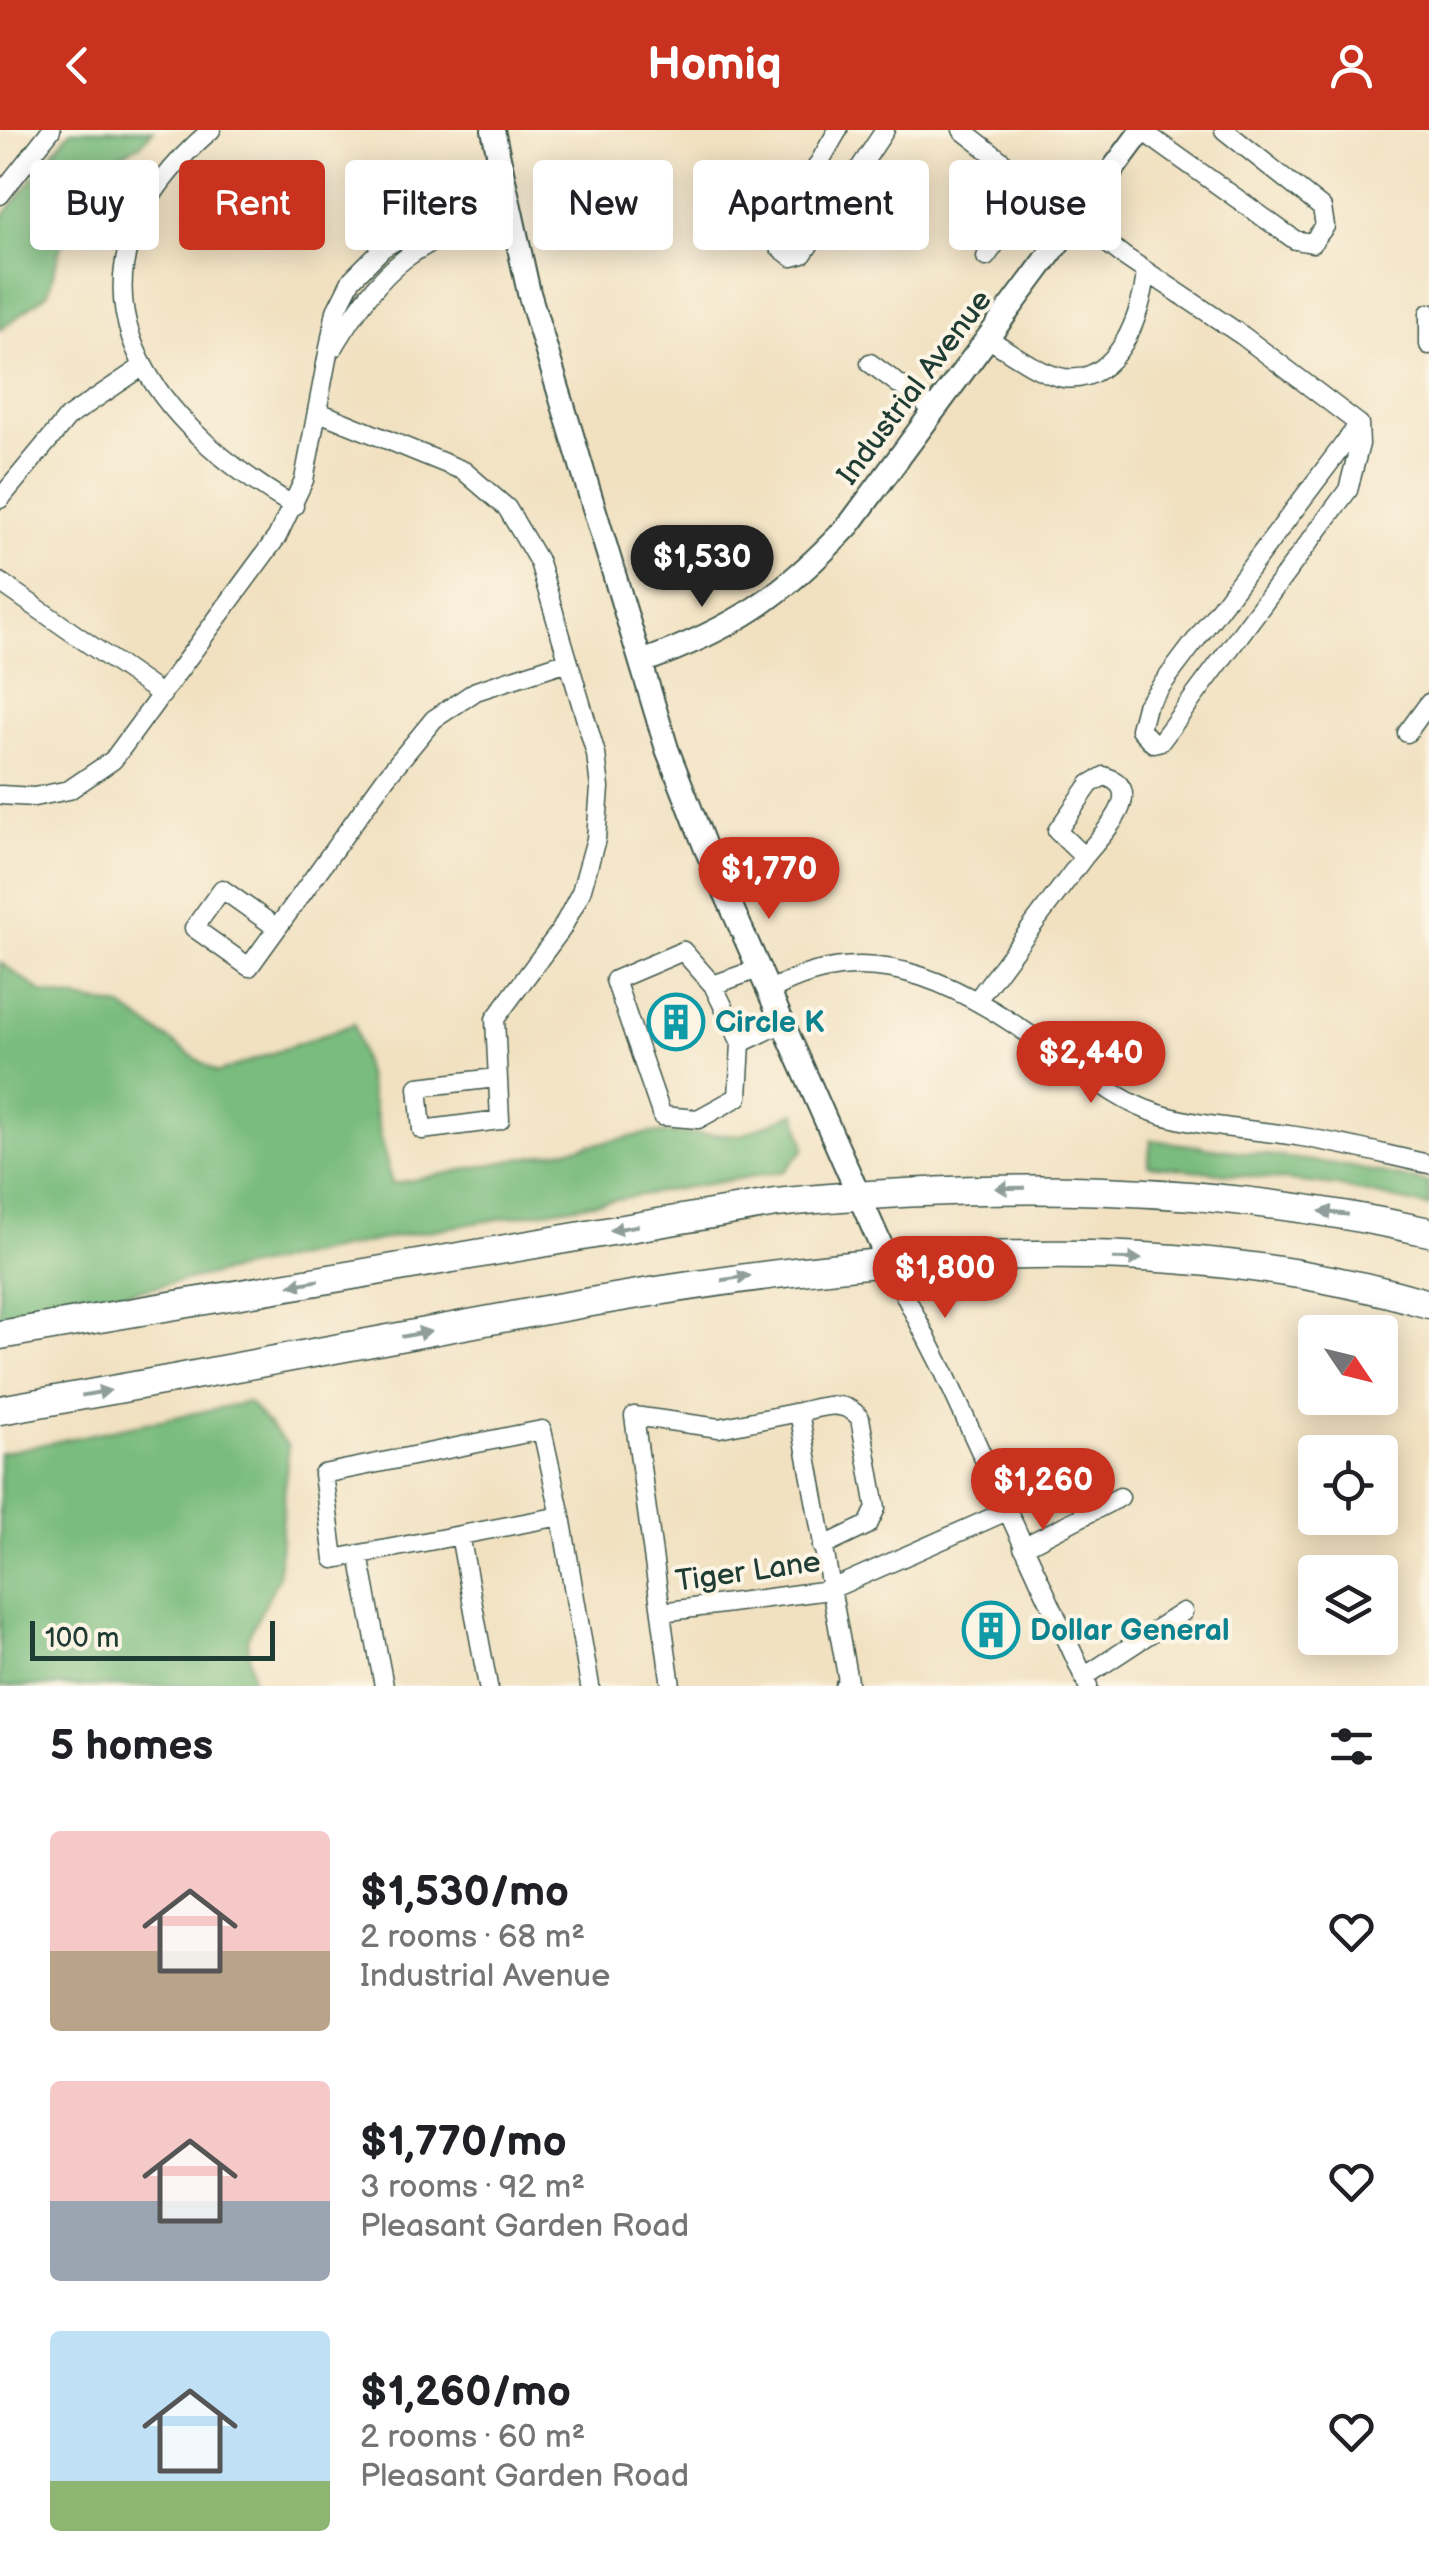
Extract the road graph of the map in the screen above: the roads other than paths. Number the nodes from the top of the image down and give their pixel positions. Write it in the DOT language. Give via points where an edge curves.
graph roads {
  1 [pos="52,130"];
  2 [pos="210,130"];
  3 [pos="493,130"];
  4 [pos="838,130"];
  5 [pos="885,130"];
  6 [pos="962,130"];
  7 [pos="1141,130"];
  8 [pos="1224,130"];
  9 [pos="499,160"];
  10 [pos="1001,160"];
  11 [pos="1119,160"];
  12 [pos="0,195"];
  13 [pos="513,225"];
  14 [pos="380,250"];
  15 [pos="404,250"];
  16 [pos="991,250"];
  17 [pos="1052,250"];
  18 [pos="1117,250"];
  19 [pos="986,257"];
  20 [pos="1146,271"];
  21 [pos="354,277"];
  22 [pos="370,290"];
  23 [pos="1429,313"];
  24 [pos="988,338"];
  25 [pos="1429,345"];
  26 [pos="331,352"];
  27 [pos="870,363"];
  28 [pos="142,367"];
  29 [pos="934,410"];
  30 [pos="319,412"];
  31 [pos="1359,424"];
  32 [pos="0,499"];
  33 [pos="294,506"];
  34 [pos="2,589"];
  35 [pos="568,662"];
  36 [pos="642,662"];
  37 [pos="162,695"];
  38 [pos="1429,703"];
  39 [pos="1407,733"];
  40 [pos="0,795"];
  41 [pos="1084,857"];
  42 [pos="277,928"];
  43 [pos="761,968"];
  44 [pos="712,984"];
  45 [pos="770,990"];
  46 [pos="978,1000"];
  47 [pos="785,1022"];
  48 [pos="740,1043"];
  49 [pos="496,1078"];
  50 [pos="1429,1164"];
  51 [pos="859,1194"];
  52 [pos="1429,1232"];
  53 [pos="890,1266"];
  54 [pos="1429,1304"];
  55 [pos="0,1336"];
  56 [pos="0,1410"];
  57 [pos="799,1412"];
  58 [pos="1120,1498"];
  59 [pos="1006,1511"];
  60 [pos="561,1516"];
  61 [pos="460,1536"];
  62 [pos="822,1547"];
  63 [pos="1023,1547"];
  64 [pos="358,1555"];
  65 [pos="829,1590"];
  66 [pos="662,1612"];
  67 [pos="1183,1612"];
  68 [pos="1086,1682"];
  69 [pos="384,1686"];
  70 [pos="488,1686"];
  71 [pos="590,1686"];
  72 [pos="671,1686"];
  73 [pos="844,1686"];
  1 -- 12 [label="street"];
  2 -- 28 [label="street" via="160,180 126,252 123,306"];
  3 -- 9 [label="main road"];
  4 -- 5 [label="street" via="778,234 778,247 792,256 803,254"];
  6 -- 10 [label="street"];
  7 -- 8 [label="street" via="1295,240 1312,243 1325,226 1322,208"];
  7 -- 11 [label="main road, Industrial Avenue"];
  13 -- 36 [label="main road"];
  14 -- 21 [label="street"];
  15 -- 22 [label="street"];
  16 -- 19 [label="street"];
  17 -- 24 [label="main road, Industrial Avenue"];
  18 -- 20 [label="street"];
  20 -- 24 [label="street" via="1131,332 1097,370 1079,379 1040,369"];
  20 -- 31 [label="street"];
  21 -- 22 [label="street"];
  21 -- 26 [label="street" via="336,311"];
  22 -- 26 [label="street"];
  23 -- 25 [label="street"];
  24 -- 29 [label="main road, Industrial Avenue"];
  26 -- 30 [label="street"];
  27 -- 29 [label="street"];
  28 -- 32 [label="street" via="68,417"];
  28 -- 33 [label="street" via="180,420"];
  29 -- 36 [label="main road, Industrial Avenue" via="849,525 802,576 752,614"];
  30 -- 33 [label="street"];
  30 -- 35 [label="street" via="447,463 495,496 531,544"];
  31 -- 31 [label="street" via="1146,706 1140,729 1153,744 1348,490"];
  33 -- 37 [label="street"];
  34 -- 37 [label="street"];
  35 -- 42 [label="street" via="476,691 434,719"];
  35 -- 49 [label="street" via="596,754 596,839 561,930 494,1019"];
  36 -- 43 [label="main road" via="706,849"];
  37 -- 40 [label="street" via="113,760 83,782 51,795"];
  38 -- 39 [label="street"];
  41 -- 46 [label="street"];
  42 -- 42 [label="street" via="249,967 194,928 222,889"];
  43 -- 44 [label="street"];
  43 -- 45 [label="main road"];
  44 -- 48 [label="street"];
  44 -- 48 [label="street" via="683,951 615,980 662,1116 698,1118 738,1096"];
  45 -- 46 [label="street" via="814,972 880,968 926,976"];
  45 -- 47 [label="main road"];
  46 -- 50 [label="street" via="1151,1112"];
  47 -- 48 [label="street"];
  47 -- 51 [label="main road"];
  49 -- 49 [label="street" via="500,1120 422,1130 418,1087"];
  52 -- 51 [label="highway, one-way" via="1204,1196 1043,1187"];
  51 -- 53 [label="main road"];
  51 -- 55 [label="highway, one-way"];
  53 -- 54 [label="highway, one-way" via="994,1256 1170,1260 1296,1274"];
  56 -- 53 [label="highway, one-way" via="761,1274"];
  53 -- 59 [label="street"];
  57 -- 62 [label="street"];
  57 -- 62 [label="street" via="839,1404 860,1418 876,1508 868,1525"];
  57 -- 66 [label="street" via="718,1428 634,1416"];
  58 -- 63 [label="street"];
  59 -- 63 [label="street"];
  59 -- 65 [label="street, Tiger Lane"];
  60 -- 61 [label="street"];
  60 -- 64 [label="street" via="542,1430 323,1474 334,1560"];
  60 -- 71 [label="street"];
  61 -- 64 [label="street"];
  61 -- 70 [label="street"];
  62 -- 65 [label="street"];
  63 -- 68 [label="street"];
  64 -- 69 [label="street"];
  65 -- 66 [label="street, Tiger Lane"];
  65 -- 73 [label="street"];
  66 -- 72 [label="street"];
  67 -- 68 [label="street"];
}
